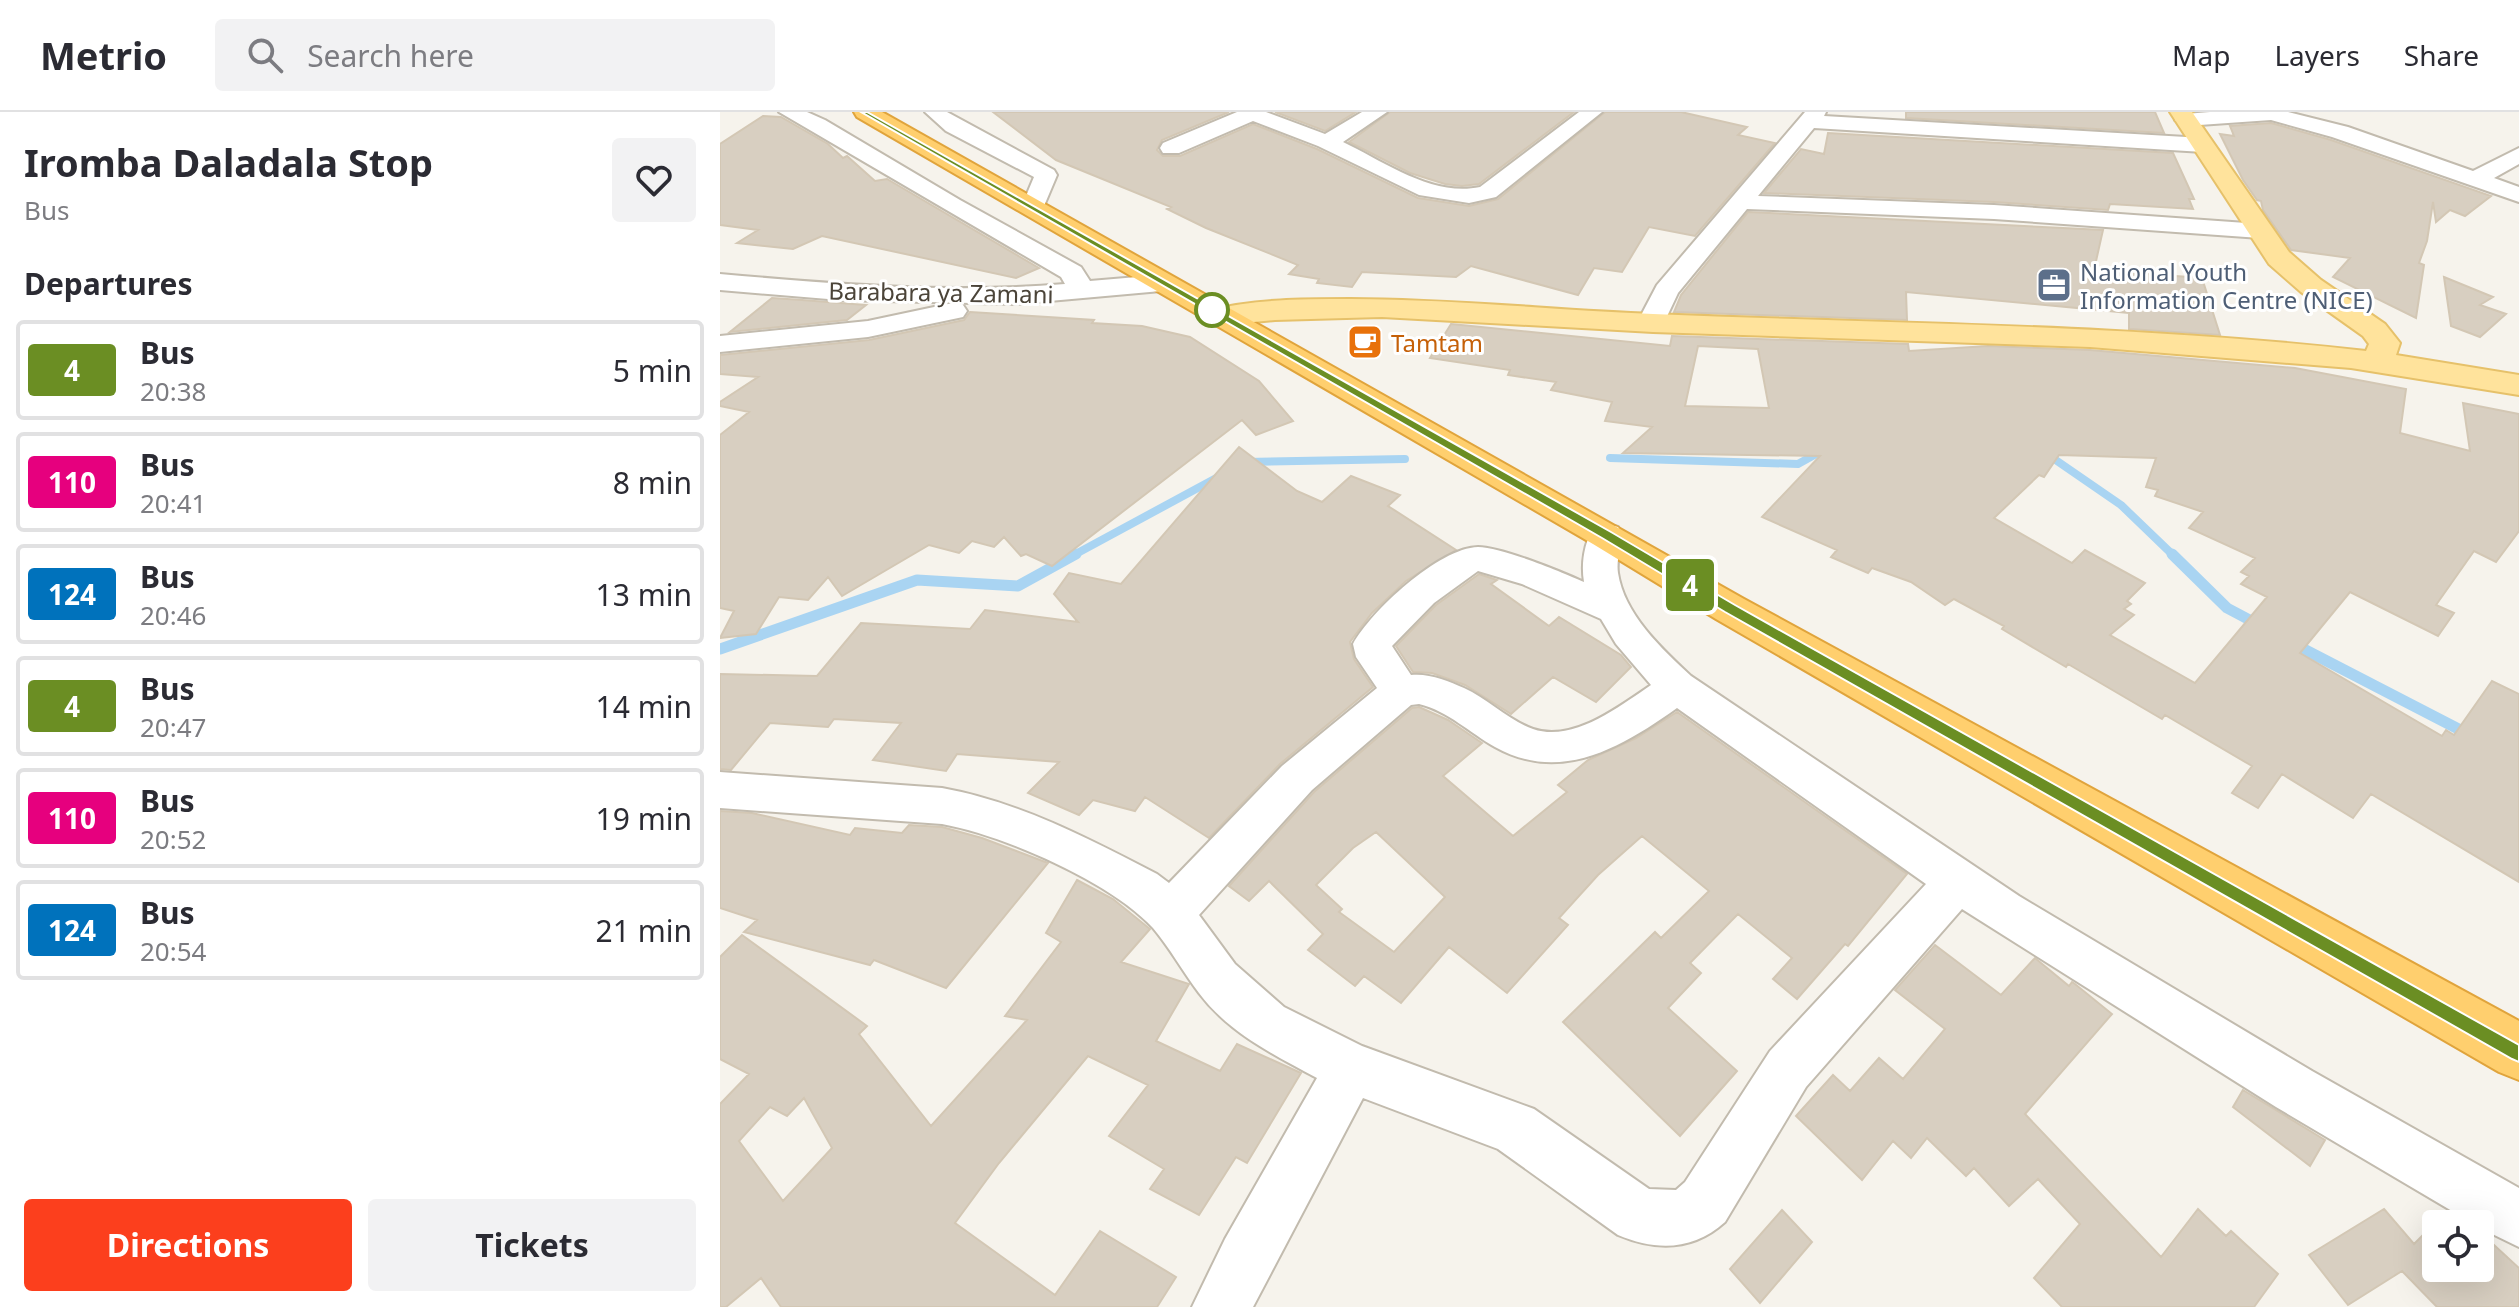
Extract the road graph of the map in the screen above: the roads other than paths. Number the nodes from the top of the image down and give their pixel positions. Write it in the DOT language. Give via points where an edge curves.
graph roads {
  1 [pos="789,112"];
  2 [pos="865,112"];
  3 [pos="935,112"];
  4 [pos="1377,112"];
  5 [pos="1592,112"];
  6 [pos="1250,113"];
  7 [pos="2183,116"];
  8 [pos="1812,117"];
  9 [pos="1326,143"];
  10 [pos="2203,145"];
  11 [pos="1171,148"];
  12 [pos="2519,155"];
  13 [pos="2476,179"];
  14 [pos="2519,195"];
  15 [pos="1740,202"];
  16 [pos="1033,208"];
  17 [pos="2260,231"];
  18 [pos="720,282"];
  19 [pos="1161,283"];
  20 [pos="1082,292"];
  21 [pos="1016,296"];
  22 [pos="1222,316"];
  23 [pos="1651,323"];
  24 [pos="720,344"];
  25 [pos="2378,362"];
  26 [pos="2519,385"];
  27 [pos="1606,535"];
  28 [pos="1614,610"];
  29 [pos="1677,687"];
  30 [pos="1401,691"];
  31 [pos="720,790"];
  32 [pos="1958,881"];
  33 [pos="1170,914"];
  34 [pos="2519,1052"];
  35 [pos="1351,1068"];
  36 [pos="2519,1219"];
  37 [pos="1222,1307"];
  1 -- 20 [label="street" via="1061,265 1072,272"];
  2 -- 16 [label="highway"];
  3 -- 16 [label="street" via="953,128 1046,175"];
  4 -- 9 [label="street"];
  5 -- 9 [label="street" via="1488,192 1469,197 1422,188"];
  6 -- 9 [label="street"];
  6 -- 11 [label="street"];
  7 -- 10 [label="main road"];
  7 -- 13 [label="street" via="2271,114"];
  8 -- 10 [label="street"];
  8 -- 15 [label="street"];
  10 -- 17 [label="main road"];
  12 -- 13 [label="street"];
  13 -- 14 [label="street"];
  15 -- 17 [label="street" via="1994,212"];
  15 -- 23 [label="street" via="1666,291"];
  16 -- 19 [label="highway"];
  17 -- 25 [label="main road" via="2293,271 2374,330 2385,343"];
  18 -- 21 [label="street, Barabara ya Zamani" via="840,292"];
  19 -- 20 [label="street, Barabara ya Zamani"];
  19 -- 22 [label="highway"];
  20 -- 21 [label="street, Barabara ya Zamani"];
  21 -- 24 [label="street" via="868,329"];
  22 -- 23 [label="main road" via="1354,308"];
  22 -- 27 [label="highway"];
  23 -- 25 [label="main road" via="2076,337"];
  25 -- 26 [label="main road"];
  27 -- 28 [label="street" via="1599,570"];
  27 -- 34 [label="highway"];
  28 -- 29 [label="street"];
  28 -- 30 [label="street" via="1535,575 1469,560 1447,573 1372,644 1375,657"];
  29 -- 30 [label="street" via="1626,722 1549,748 1528,744 1421,688"];
  29 -- 32 [label="street"];
  30 -- 33 [label="street" via="1297,778"];
  31 -- 33 [label="street" via="975,812 1046,838 1141,888"];
  32 -- 35 [label="street" via="1788,1069 1705,1202 1688,1217 1638,1215 1515,1128"];
  32 -- 36 [label="street" via="2294,1089"];
  33 -- 35 [label="street" via="1218,980 1266,1024"];
  35 -- 37 [label="street"];
}
